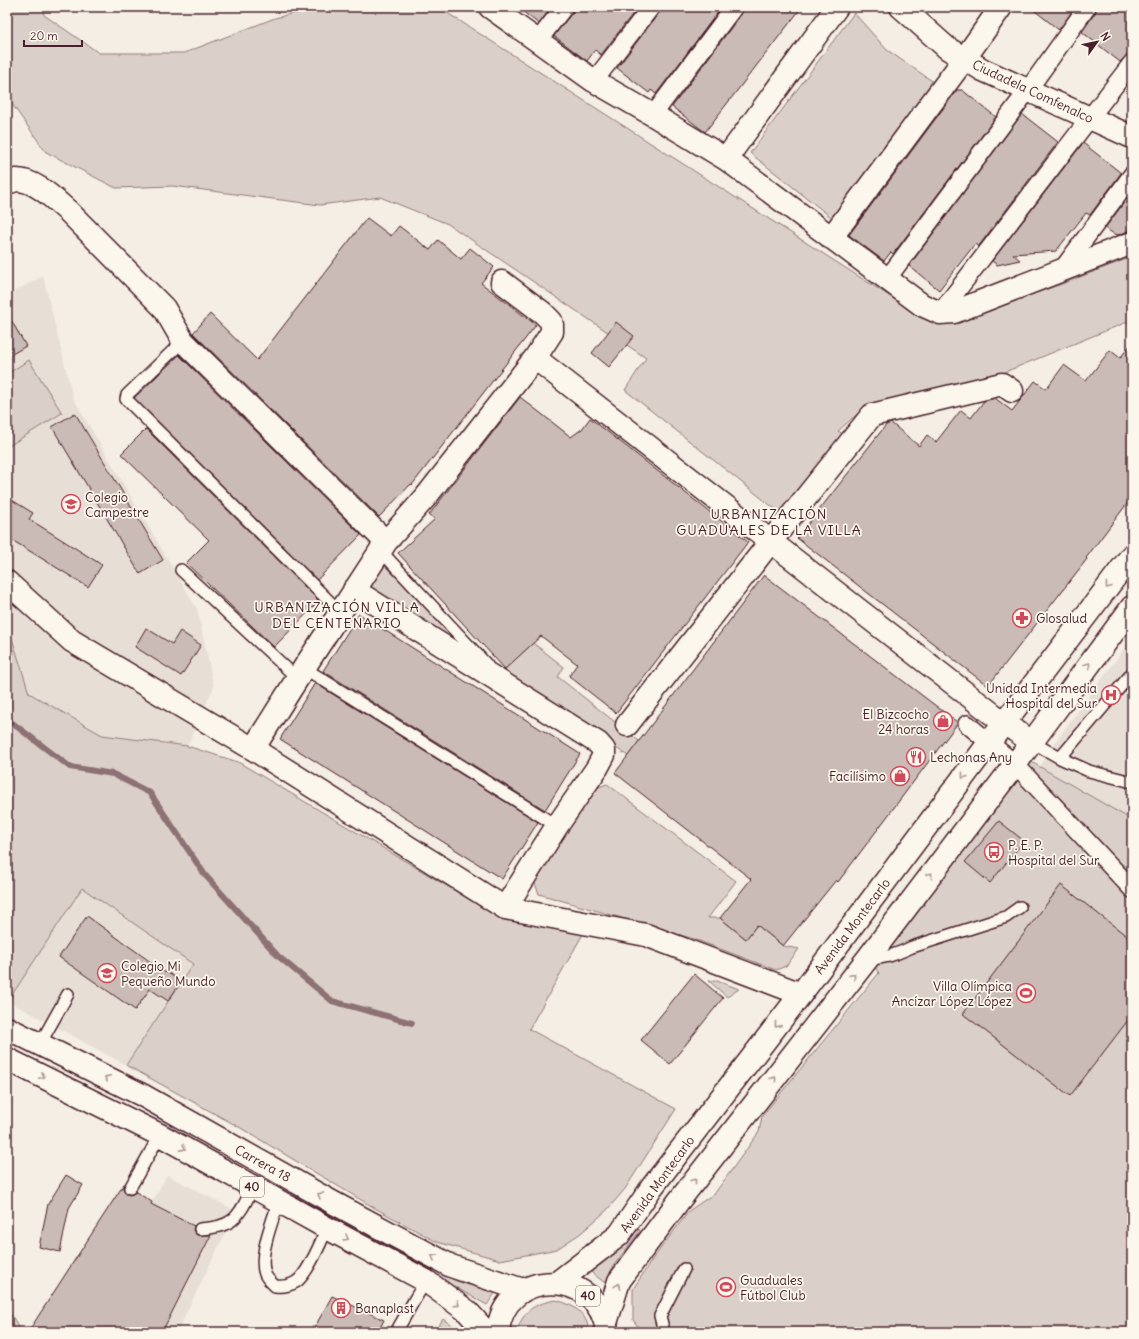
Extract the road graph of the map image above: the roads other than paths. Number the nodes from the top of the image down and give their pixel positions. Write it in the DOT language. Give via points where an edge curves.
graph roads {
  1 [pos="490,7"];
  2 [pos="564,7"];
  3 [pos="650,7"];
  4 [pos="734,7"];
  5 [pos="837,7"];
  6 [pos="901,7"];
  7 [pos="1001,7"];
  8 [pos="1087,7"];
  9 [pos="537,42"];
  10 [pos="965,58"];
  11 [pos="1132,63"];
  12 [pos="594,81"];
  13 [pos="1028,90"];
  14 [pos="653,115"];
  15 [pos="1090,118"];
  16 [pos="1132,137"];
  17 [pos="726,160"];
  18 [pos="1132,175"];
  19 [pos="7,183"];
  20 [pos="831,238"];
  21 [pos="1132,243"];
  22 [pos="1061,271"];
  23 [pos="887,279"];
  24 [pos="502,282"];
  25 [pos="940,313"];
  26 [pos="183,341"];
  27 [pos="535,358"];
  28 [pos="1012,391"];
  29 [pos="771,541"];
  30 [pos="383,546"];
  31 [pos="1132,555"];
  32 [pos="181,570"];
  33 [pos="7,582"];
  34 [pos="354,590"];
  35 [pos="1132,606"];
  36 [pos="340,612"];
  37 [pos="1132,672"];
  38 [pos="301,673"];
  39 [pos="508,687"];
  40 [pos="1004,723"];
  41 [pos="967,724"];
  42 [pos="627,725"];
  43 [pos="1032,742"];
  44 [pos="989,743"];
  45 [pos="253,749"];
  46 [pos="1060,758"];
  47 [pos="1015,764"];
  48 [pos="1132,782"];
  49 [pos="556,826"];
  50 [pos="1132,889"];
  51 [pos="1020,907"];
  52 [pos="505,908"];
  53 [pos="868,958"];
  54 [pos="68,994"];
  55 [pos="801,994"];
  56 [pos="7,1028"];
  57 [pos="40,1044"];
  58 [pos="7,1059"];
  59 [pos="160,1135"];
  60 [pos="130,1188"];
  61 [pos="253,1188"];
  62 [pos="280,1201"];
  63 [pos="327,1228"];
  64 [pos="200,1229"];
  65 [pos="684,1269"];
  66 [pos="426,1281"];
  67 [pos="558,1282"];
  68 [pos="523,1290"];
  69 [pos="607,1330"];
  70 [pos="396,1332"];
  71 [pos="486,1332"];
  72 [pos="498,1332"];
  73 [pos="664,1332"];
  1 -- 9 [label="street"];
  2 -- 9 [label="street"];
  3 -- 12 [label="street"];
  4 -- 14 [label="street"];
  5 -- 17 [label="street"];
  6 -- 10 [label="street, Ciudadela Comfenalco" via="947,48"];
  7 -- 10 [label="street"];
  8 -- 13 [label="street"];
  9 -- 12 [label="street"];
  10 -- 13 [label="street, Ciudadela Comfenalco" via="983,70"];
  10 -- 20 [label="street"];
  11 -- 15 [label="street"];
  12 -- 14 [label="street"];
  13 -- 15 [label="street, Ciudadela Comfenalco"];
  13 -- 23 [label="street"];
  14 -- 17 [label="street"];
  15 -- 16 [label="street, Ciudadela Comfenalco"];
  15 -- 25 [label="street"];
  17 -- 20 [label="street"];
  18 -- 22 [label="street"];
  19 -- 26 [label="street" via="17,180 32,184 52,197 164,308"];
  20 -- 23 [label="street"];
  21 -- 22 [label="street"];
  22 -- 25 [label="street" via="954,312"];
  23 -- 25 [label="street" via="922,305"];
  24 -- 27 [label="street" via="542,313 552,325 552,332"];
  26 -- 30 [label="street"];
  26 -- 36 [label="lane" via="127,395 126,399"];
  27 -- 29 [label="street"];
  27 -- 30 [label="street" via="425,498"];
  28 -- 29 [label="street" via="1002,384 872,415"];
  29 -- 40 [label="street"];
  29 -- 42 [label="street"];
  30 -- 34 [label="street"];
  30 -- 39 [label="lane"];
  31 -- 40 [label="street, Avenida Montecarlo, one-way"];
  32 -- 38 [label="lane"];
  33 -- 45 [label="street" via="72,641"];
  34 -- 36 [label="street"];
  34 -- 39 [label="street"];
  43 -- 35 [label="street, Avenida Montecarlo, one-way"];
  36 -- 38 [label="street"];
  37 -- 46 [label="lane"];
  38 -- 45 [label="street"];
  38 -- 49 [label="lane"];
  39 -- 49 [label="street" via="598,743 604,750 597,768"];
  40 -- 43 [label="street"];
  40 -- 44 [label="street, Avenida Montecarlo"];
  41 -- 44 [label="street"];
  43 -- 46 [label="lane"];
  43 -- 47 [label="street, Avenida Montecarlo"];
  44 -- 47 [label="street"];
  44 -- 55 [label="street, Avenida Montecarlo, one-way"];
  45 -- 52 [label="street"];
  46 -- 48 [label="lane" via="1089,771"];
  47 -- 50 [label="street"];
  53 -- 47 [label="street, Avenida Montecarlo, one-way"];
  49 -- 52 [label="street"];
  51 -- 53 [label="lane" via="1006,917 898,953"];
  52 -- 55 [label="street" via="646,935"];
  69 -- 53 [label="street, Avenida Montecarlo, one-way" via="619,1281"];
  54 -- 57 [label="lane"];
  55 -- 67 [label="street, Avenida Montecarlo, one-way" via="652,1187 619,1236"];
  56 -- 57 [label="street, Carrera 18 / 40"];
  68 -- 57 [label="street, Carrera 18 / 40, one-way" via="451,1266 142,1095"];
  58 -- 59 [label="street, Carrera 18 / 40, one-way"];
  59 -- 60 [label="lane"];
  59 -- 61 [label="street, Carrera 18 / 40, one-way"];
  61 -- 62 [label="street, Carrera 18 / 40"];
  61 -- 64 [label="lane" via="240,1213 232,1221 222,1226"];
  62 -- 63 [label="street, Carrera 18 / 40"];
  62 -- 63 [label="lane" via="269,1231 262,1263 266,1276 275,1286 285,1287 297,1281 314,1256"];
  63 -- 66 [label="street, Carrera 18 / 40, one-way"];
  65 -- 73 [label="lane" via="660,1316"];
  66 -- 70 [label="lane"];
  66 -- 71 [label="street, Carrera 18 / 40, one-way" via="467,1311"];
  67 -- 68 [label="street, 40" via="540,1284"];
  67 -- 69 [label="street, 40" via="574,1287 588,1296 599,1308"];
  68 -- 72 [label="street, 40" via="508,1304 499,1323"];
}
